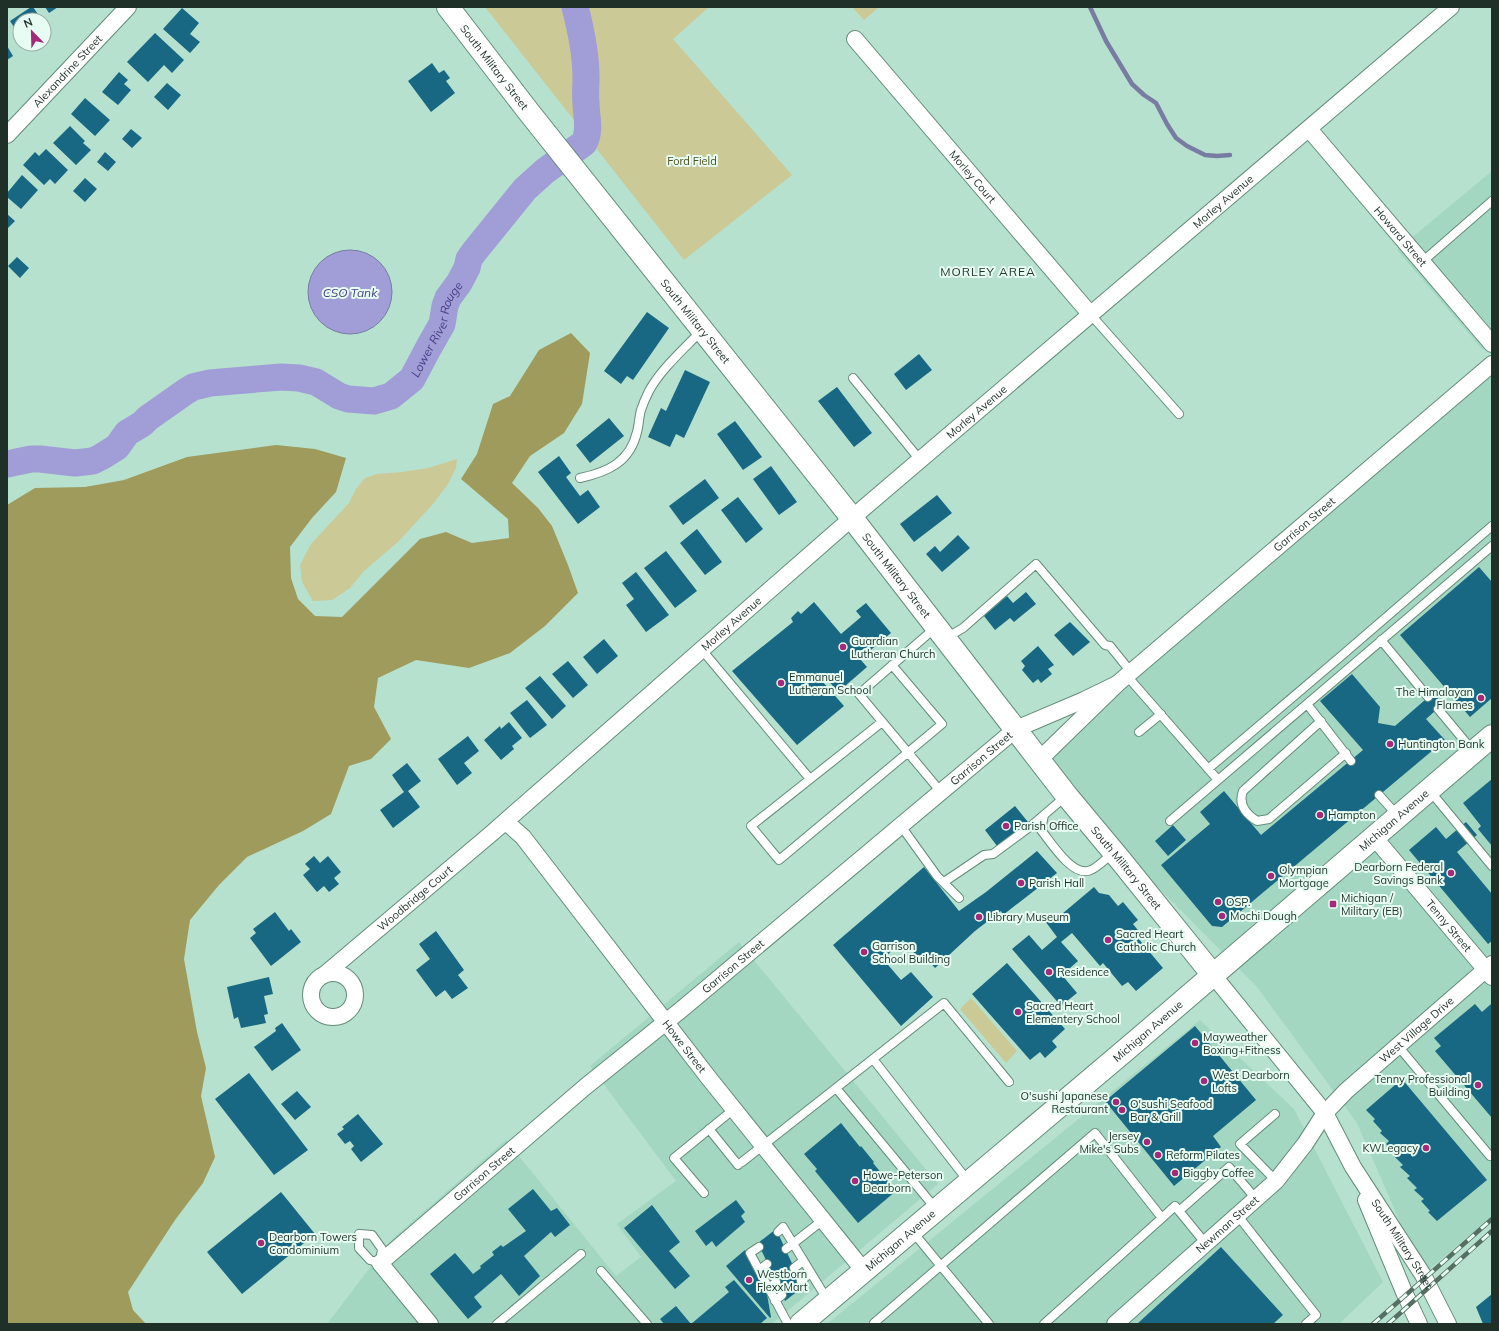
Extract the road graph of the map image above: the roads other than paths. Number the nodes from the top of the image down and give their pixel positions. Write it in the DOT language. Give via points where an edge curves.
graph roads {
  1 [pos="128,7"];
  2 [pos="448,7"];
  3 [pos="1451,7"];
  4 [pos="855,39"];
  5 [pos="1309,129"];
  6 [pos="7,135"];
  7 [pos="1492,200"];
  8 [pos="1422,262"];
  9 [pos="1091,315"];
  10 [pos="702,331"];
  11 [pos="1492,344"];
  12 [pos="1492,364"];
  13 [pos="853,378"];
  14 [pos="1179,414"];
  15 [pos="920,460"];
  16 [pos="580,478"];
  17 [pos="852,518"];
  18 [pos="1492,526"];
  19 [pos="1492,546"];
  20 [pos="941,633"];
  21 [pos="1381,640"];
  22 [pos="702,650"];
  23 [pos="892,665"];
  24 [pos="1125,677"];
  25 [pos="1428,698"];
  26 [pos="1307,704"];
  27 [pos="1438,709"];
  28 [pos="1161,714"];
  29 [pos="1321,721"];
  30 [pos="882,722"];
  31 [pos="1016,730"];
  32 [pos="1139,732"];
  33 [pos="1492,736"];
  34 [pos="908,752"];
  35 [pos="1474,752"];
  36 [pos="1346,753"];
  37 [pos="1039,760"];
  38 [pos="1351,760"];
  39 [pos="1208,769"];
  40 [pos="810,779"];
  41 [pos="1218,780"];
  42 [pos="1429,790"];
  43 [pos="941,792"];
  44 [pos="1379,795"];
  45 [pos="1067,796"];
  46 [pos="1044,815"];
  47 [pos="1398,816"];
  48 [pos="1170,821"];
  49 [pos="506,822"];
  50 [pos="901,826"];
  51 [pos="1374,837"];
  52 [pos="1113,852"];
  53 [pos="1492,866"];
  54 [pos="944,882"];
  55 [pos="959,898"];
  56 [pos="1490,970"];
  57 [pos="324,975"];
  58 [pos="1213,975"];
  59 [pos="666,1021"];
  60 [pos="1398,1046"];
  61 [pos="873,1059"];
  62 [pos="1009,1082"];
  63 [pos="836,1088"];
  64 [pos="734,1109"];
  65 [pos="1325,1113"];
  66 [pos="1275,1114"];
  67 [pos="709,1129"];
  68 [pos="762,1145"];
  69 [pos="1490,1156"];
  70 [pos="1353,1167"];
  71 [pos="1276,1181"];
  72 [pos="969,1182"];
  73 [pos="704,1193"];
  74 [pos="1256,1199"];
  75 [pos="936,1210"];
  76 [pos="1179,1211"];
  77 [pos="1238,1216"];
  78 [pos="1162,1218"];
  79 [pos="823,1220"];
  80 [pos="912,1230"];
  81 [pos="778,1232"];
  82 [pos="1206,1244"];
  83 [pos="759,1247"];
  84 [pos="789,1247"];
  85 [pos="581,1254"];
  86 [pos="803,1261"];
  87 [pos="767,1264"];
  88 [pos="941,1266"];
  89 [pos="794,1268"];
  90 [pos="759,1270"];
  91 [pos="601,1271"];
  92 [pos="864,1272"];
  93 [pos="810,1273"];
  94 [pos="801,1281"];
  95 [pos="776,1282"];
  96 [pos="769,1288"];
  97 [pos="782,1295"];
  98 [pos="776,1301"];
  99 [pos="828,1301"];
  100 [pos="430,1324"];
  101 [pos="497,1324"];
  102 [pos="647,1324"];
  103 [pos="788,1324"];
  104 [pos="801,1324"];
  105 [pos="876,1324"];
  106 [pos="989,1324"];
  107 [pos="1044,1324"];
  108 [pos="1115,1324"];
  109 [pos="1306,1324"];
  110 [pos="1419,1324"];
  111 [pos="1448,1324"];
  1 -- 6 [label="street, Alexandrine Street"];
  2 -- 10 [label="street, South Military Street"];
  3 -- 5 [label="street, Morley Avenue"];
  4 -- 9 [label="street, Morley Court"];
  5 -- 8 [label="street, Howard Street"];
  5 -- 9 [label="street, Morley Avenue"];
  7 -- 8 [label="lane"];
  8 -- 11 [label="street, Howard Street"];
  9 -- 14 [label="lane"];
  9 -- 15 [label="street, Morley Avenue"];
  10 -- 16 [label="lane" via="659,376 650,390 641,410 637,433 630,451 615,466 600,474"];
  10 -- 17 [label="street, South Military Street"];
  12 -- 24 [label="street, Garrison Street"];
  13 -- 15 [label="lane"];
  15 -- 17 [label="street, Morley Avenue"];
  17 -- 20 [label="street, South Military Street"];
  17 -- 22 [label="street, Morley Avenue"];
  18 -- 39 [label="lane"];
  19 -- 21 [label="lane"];
  20 -- 23 [label="lane"];
  20 -- 24 [label="lane" via="963,628 1036,564 1105,645 1110,646"];
  20 -- 31 [label="street, South Military Street"];
  21 -- 25 [label="lane"];
  21 -- 26 [label="lane"];
  22 -- 40 [label="lane"];
  22 -- 49 [label="street, Morley Avenue"];
  23 -- 30 [label="lane" via="859,694"];
  23 -- 34 [label="lane" via="942,724"];
  24 -- 28 [label="lane"];
  24 -- 31 [label="street, Garrison Street" via="1084,700"];
  24 -- 37 [label="street, Garrison Street"];
  26 -- 29 [label="lane"];
  26 -- 41 [label="lane"];
  27 -- 35 [label="lane"];
  28 -- 32 [label="lane"];
  28 -- 39 [label="lane"];
  29 -- 36 [label="lane"];
  29 -- 36 [label="lane" via="1243,791 1240,797 1244,809 1257,821 1269,819"];
  30 -- 34 [label="lane"];
  30 -- 40 [label="lane"];
  31 -- 37 [label="street, South Military Street"];
  31 -- 43 [label="street, Garrison Street"];
  33 -- 35 [label="street, Michigan Avenue"];
  34 -- 40 [label="lane" via="779,860 751,826"];
  34 -- 43 [label="lane"];
  35 -- 42 [label="street, Michigan Avenue"];
  36 -- 38 [label="lane"];
  37 -- 45 [label="street, South Military Street"];
  39 -- 41 [label="lane"];
  41 -- 48 [label="lane"];
  42 -- 47 [label="street, Michigan Avenue"];
  42 -- 53 [label="lane"];
  43 -- 50 [label="street, Garrison Street"];
  44 -- 47 [label="lane"];
  45 -- 46 [label="lane"];
  45 -- 52 [label="street, South Military Street"];
  46 -- 52 [label="lane" via="1041,830 1075,869 1093,869"];
  46 -- 54 [label="lane" via="993,854 984,855"];
  47 -- 51 [label="street, Michigan Avenue"];
  49 -- 57 [label="street, Woodbridge Court"];
  49 -- 59 [label="street, Howe Street" via="520,834"];
  50 -- 54 [label="lane"];
  50 -- 59 [label="street, Garrison Street"];
  51 -- 56 [label="street, Tenny Street"];
  51 -- 58 [label="street, Michigan Avenue"];
  52 -- 58 [label="street, South Military Street"];
  54 -- 55 [label="lane"];
  56 -- 60 [label="street, West Village Drive"];
  58 -- 65 [label="street, South Military Street"];
  58 -- 72 [label="street, Michigan Avenue"];
  59 -- 64 [label="street, Howe Street"];
  59 -- 100 [label="street, Garrison Street" via="380,1262"];
  60 -- 65 [label="street, West Village Drive" via="1346,1091"];
  60 -- 69 [label="lane"];
  61 -- 62 [label="lane" via="944,1003"];
  61 -- 63 [label="lane"];
  61 -- 72 [label="lane"];
  63 -- 68 [label="lane"];
  63 -- 75 [label="lane"];
  64 -- 67 [label="lane"];
  64 -- 68 [label="street, Howe Street"];
  65 -- 70 [label="street, South Military Street"];
  65 -- 71 [label="street, Newman Street" via="1306,1144"];
  66 -- 71 [label="lane" via="1240,1144"];
  67 -- 68 [label="lane" via="740,1164"];
  67 -- 73 [label="lane" via="674,1158"];
  68 -- 79 [label="street, Howe Street"];
  70 -- 110 [label="street, South Military Street"];
  70 -- 111 [label="street, South Military Street" via="1423,1275"];
  71 -- 74 [label="street, Newman Street"];
  72 -- 75 [label="street, Michigan Avenue"];
  74 -- 76 [label="lane" via="1229,1167"];
  74 -- 77 [label="street, Newman Street"];
  75 -- 80 [label="street, Michigan Avenue"];
  76 -- 78 [label="lane" via="1175,1206"];
  76 -- 82 [label="lane"];
  77 -- 82 [label="street, Newman Street"];
  77 -- 109 [label="lane" via="1316,1315"];
  78 -- 88 [label="lane" via="1095,1134"];
  78 -- 107 [label="lane"];
  79 -- 84 [label="lane"];
  79 -- 92 [label="street, Howe Street"];
  80 -- 88 [label="lane"];
  80 -- 92 [label="street, Michigan Avenue"];
  81 -- 84 [label="lane" via="783,1227"];
  82 -- 108 [label="street, Newman Street"];
  83 -- 90 [label="lane" via="750,1253"];
  84 -- 86 [label="lane"];
  85 -- 101 [label="lane"];
  86 -- 89 [label="lane"];
  86 -- 93 [label="lane"];
  87 -- 90 [label="lane"];
  88 -- 105 [label="lane" via="874,1323"];
  88 -- 106 [label="lane"];
  90 -- 96 [label="lane"];
  91 -- 102 [label="lane"];
  92 -- 99 [label="street, Michigan Avenue"];
  93 -- 94 [label="lane"];
  93 -- 99 [label="lane"];
  95 -- 96 [label="lane"];
  96 -- 98 [label="lane"];
  97 -- 98 [label="lane"];
  98 -- 103 [label="lane"];
  99 -- 104 [label="street, Michigan Avenue"];
}
